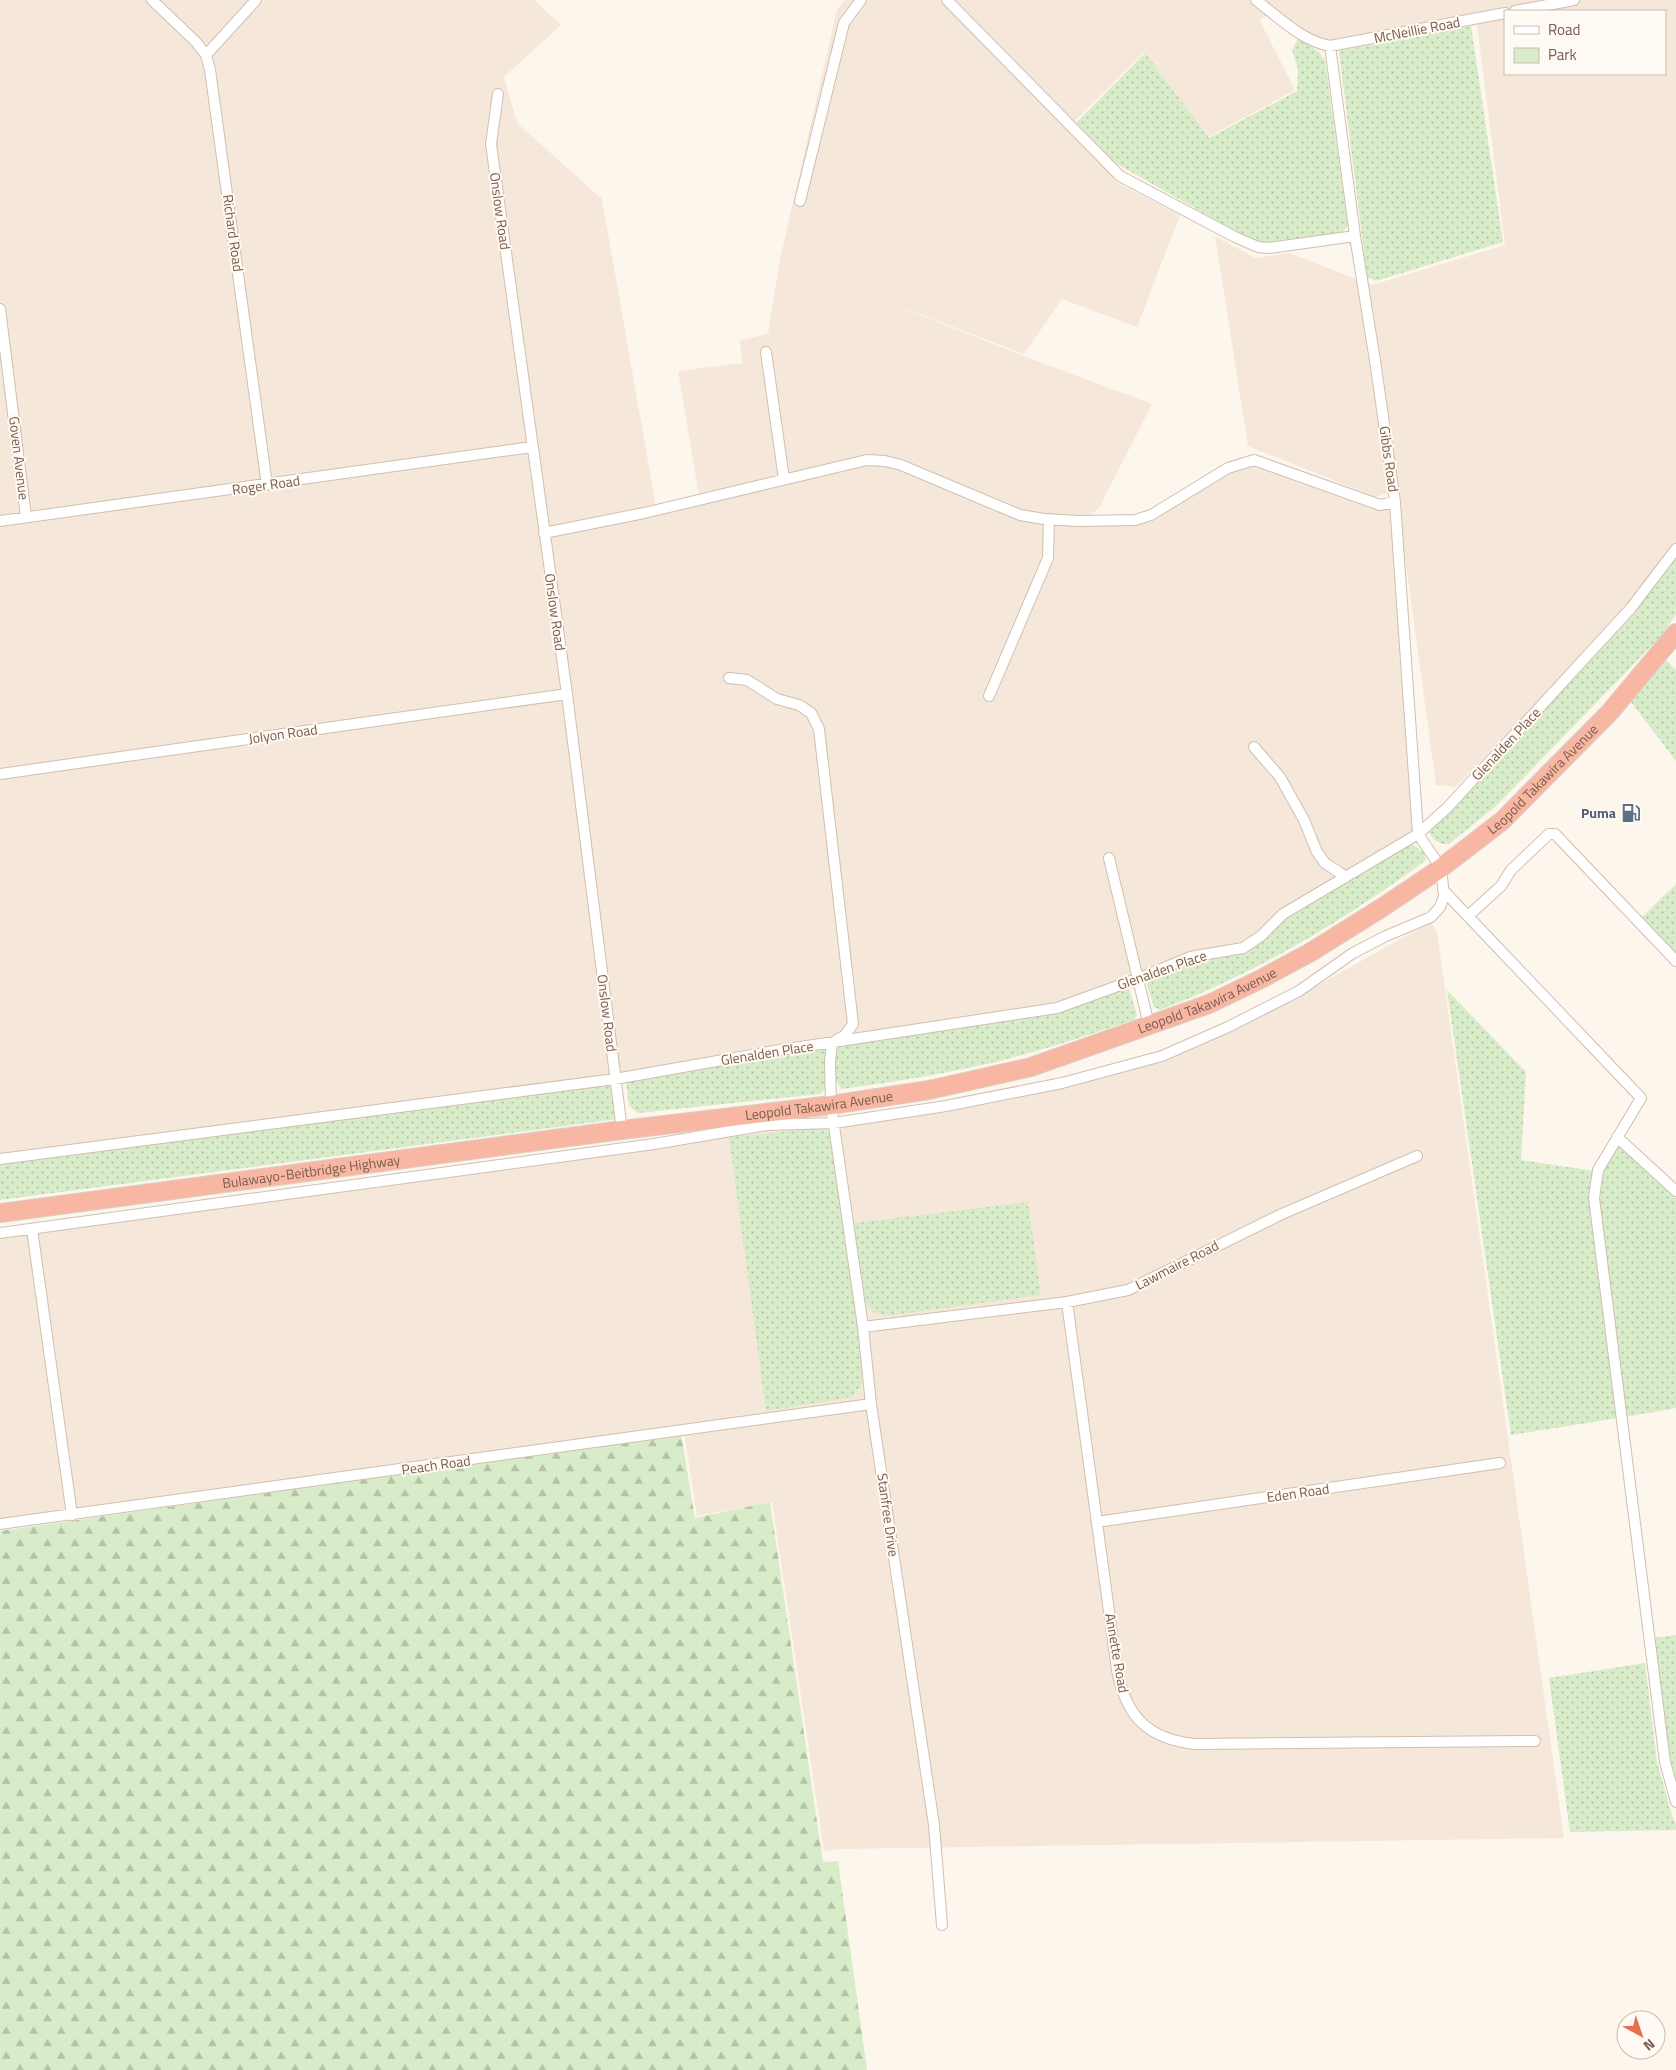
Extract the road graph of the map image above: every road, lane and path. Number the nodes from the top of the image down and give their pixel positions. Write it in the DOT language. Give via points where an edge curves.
graph roads {
  1 [pos="152,0"];
  2 [pos="256,0"];
  3 [pos="862,0"];
  4 [pos="947,0"];
  5 [pos="1256,0"];
  6 [pos="1574,0"];
  7 [pos="1520,10"];
  8 [pos="1504,13"];
  9 [pos="1330,46"];
  10 [pos="206,55"];
  11 [pos="498,94"];
  12 [pos="800,201"];
  13 [pos="1355,236"];
  14 [pos="0,309"];
  15 [pos="766,352"];
  16 [pos="532,446"];
  17 [pos="784,479"];
  18 [pos="267,485"];
  19 [pos="1395,502"];
  20 [pos="26,518"];
  21 [pos="1049,519"];
  22 [pos="0,521"];
  23 [pos="544,533"];
  24 [pos="1676,548"];
  25 [pos="1676,633"];
  26 [pos="729,678"];
  27 [pos="567,694"];
  28 [pos="989,696"];
  29 [pos="1254,747"];
  30 [pos="0,774"];
  31 [pos="1418,834"];
  32 [pos="1109,858"];
  33 [pos="1441,868"];
  34 [pos="1346,877"];
  35 [pos="1444,890"];
  36 [pos="1468,916"];
  37 [pos="1676,962"];
  38 [pos="1137,979"];
  39 [pos="1149,1025"];
  40 [pos="832,1043"];
  41 [pos="615,1079"];
  42 [pos="831,1105"];
  43 [pos="834,1123"];
  44 [pos="654,1126"];
  45 [pos="622,1130"];
  46 [pos="688,1131"];
  47 [pos="1618,1137"];
  48 [pos="654,1144"];
  49 [pos="472,1150"];
  50 [pos="1417,1156"];
  51 [pos="0,1159"];
  52 [pos="458,1169"];
  53 [pos="1676,1191"];
  54 [pos="0,1213"];
  55 [pos="32,1229"];
  56 [pos="0,1233"];
  57 [pos="1067,1302"];
  58 [pos="863,1327"];
  59 [pos="871,1404"];
  60 [pos="1500,1464"];
  61 [pos="72,1515"];
  62 [pos="1097,1522"];
  63 [pos="0,1524"];
  64 [pos="1535,1741"];
  65 [pos="1676,1802"];
  66 [pos="942,1925"];
  1 -- 10 [label="street"];
  2 -- 10 [label="street"];
  3 -- 12 [label="street" via="844,23"];
  4 -- 13 [label="street" via="1120,176 1235,237 1263,248"];
  5 -- 9 [label="street" via="1297,31"];
  6 -- 7 [label="street"];
  8 -- 9 [label="street, McNeillie Road"];
  9 -- 13 [label="street, Gibbs Road"];
  10 -- 18 [label="street, Richard Road"];
  11 -- 16 [label="street, Onslow Road" via="491,144"];
  13 -- 19 [label="street, Gibbs Road"];
  14 -- 20 [label="street, Goven Avenue"];
  15 -- 17 [label="street"];
  16 -- 18 [label="street, Roger Road"];
  16 -- 23 [label="street, Onslow Road"];
  17 -- 21 [label="street" via="867,460 885,461 1020,515"];
  17 -- 23 [label="street"];
  18 -- 20 [label="street, Roger Road"];
  19 -- 21 [label="street" via="1380,505 1254,460 1228,468 1151,515 1135,520"];
  19 -- 31 [label="street, Gibbs Road"];
  20 -- 22 [label="street, Roger Road"];
  21 -- 28 [label="street" via="1048,558"];
  23 -- 27 [label="street, Onslow Road"];
  24 -- 31 [label="street, Glenalden Place" via="1632,608 1447,808"];
  25 -- 33 [label="highway, Leopold Takawira Avenue" via="1569,756 1502,822"];
  26 -- 40 [label="street" via="747,680 778,699 799,705 811,713 819,729 853,1024 845,1035"];
  27 -- 30 [label="street, Jolyon Road"];
  27 -- 41 [label="street, Onslow Road"];
  29 -- 34 [label="street" via="1280,777 1317,852 1325,863"];
  31 -- 33 [label="street"];
  31 -- 34 [label="street, Glenalden Place"];
  32 -- 38 [label="street"];
  33 -- 35 [label="street"];
  33 -- 39 [label="highway, Leopold Takawira Avenue" via="1311,952 1261,979 1209,1004"];
  34 -- 38 [label="street, Glenalden Place" via="1283,914 1261,936 1243,948 1190,957"];
  35 -- 36 [label="street"];
  35 -- 43 [label="street" via="1440,907 1425,921 1353,953 1299,992 1162,1056 1062,1083 946,1106"];
  36 -- 37 [label="street" via="1549,834 1555,834"];
  36 -- 47 [label="street" via="1641,1098"];
  38 -- 39 [label="street"];
  38 -- 40 [label="street, Glenalden Place" via="1057,1008"];
  39 -- 42 [label="highway, Leopold Takawira Avenue" via="1031,1067 929,1090"];
  40 -- 41 [label="street, Glenalden Place"];
  40 -- 42 [label="street, Stanfree Drive"];
  41 -- 45 [label="street, Onslow Road"];
  41 -- 51 [label="street, Glenalden Place"];
  42 -- 43 [label="street, Stanfree Drive"];
  42 -- 46 [label="highway, Leopold Takawira Avenue"];
  43 -- 46 [label="street"];
  43 -- 58 [label="street, Stanfree Drive"];
  44 -- 45 [label="highway, Leopold Takawira Avenue"];
  44 -- 46 [label="highway, Leopold Takawira Avenue"];
  44 -- 48 [label="street"];
  45 -- 49 [label="highway, Bulawayo-Beitbridge Highway"];
  46 -- 48 [label="street"];
  47 -- 53 [label="street"];
  47 -- 65 [label="street" via="1598,1170 1594,1198 1665,1762"];
  48 -- 52 [label="street"];
  49 -- 52 [label="street"];
  49 -- 54 [label="highway, Bulawayo-Beitbridge Highway"];
  50 -- 57 [label="street, Lawmaire Road" via="1232,1238 1142,1285"];
  52 -- 55 [label="street"];
  55 -- 56 [label="street"];
  55 -- 61 [label="street"];
  57 -- 58 [label="street, Lawmaire Road"];
  57 -- 62 [label="street, Annette Road"];
  58 -- 59 [label="street, Stanfree Drive"];
  59 -- 61 [label="street, Peach Road"];
  59 -- 66 [label="street, Stanfree Drive" via="934,1825"];
  60 -- 62 [label="street, Eden Road"];
  61 -- 63 [label="street, Peach Road"];
  62 -- 64 [label="street, Annette Road" via="1121,1689 1129,1708 1158,1736 1195,1744"];
}
